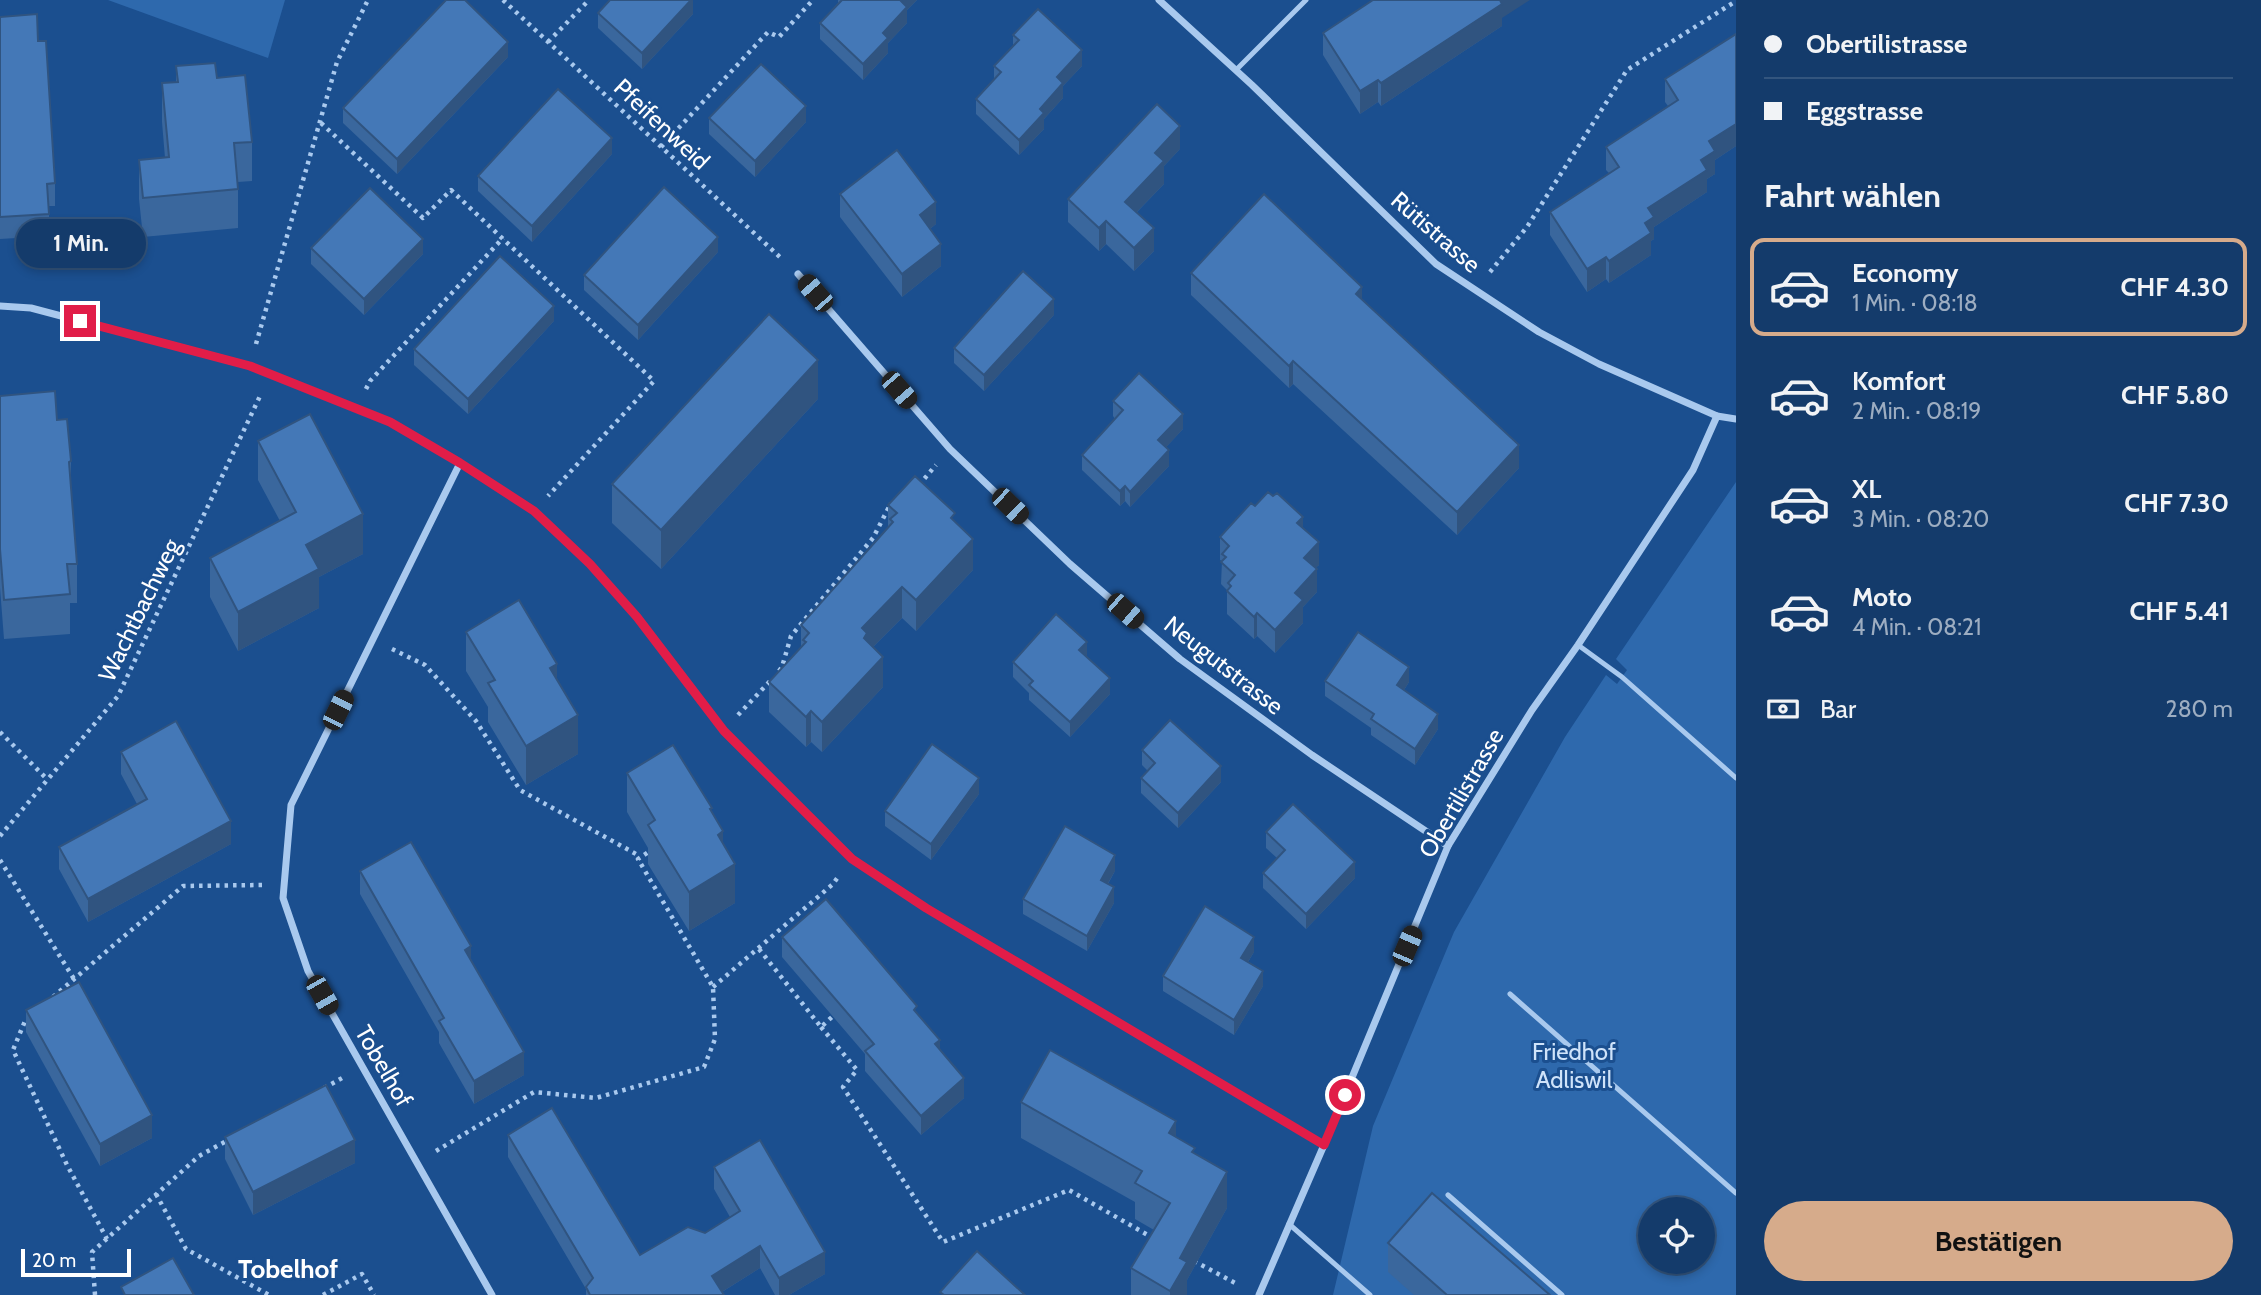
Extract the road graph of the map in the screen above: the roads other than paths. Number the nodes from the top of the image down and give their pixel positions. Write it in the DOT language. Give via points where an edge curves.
graph roads {
  1 [pos="1159,0"];
  2 [pos="1306,0"];
  3 [pos="1236,70"];
  4 [pos="798,274"];
  5 [pos="0,306"];
  6 [pos="1717,416"];
  7 [pos="1736,419"];
  8 [pos="460,463"];
  9 [pos="1578,645"];
  10 [pos="1736,778"];
  11 [pos="1448,846"];
  12 [pos="1510,993"];
  13 [pos="1324,1145"];
  14 [pos="1736,1193"];
  15 [pos="1448,1195"];
  16 [pos="1289,1224"];
  17 [pos="492,1295"];
  18 [pos="1259,1295"];
  19 [pos="1370,1295"];
  20 [pos="1562,1295"];
  1 -- 3 [label="street, Rütistrasse"];
  2 -- 3 [label="lane"];
  3 -- 6 [label="street, Rütistrasse" via="1437,264 1588,359"];
  4 -- 11 [label="street, Neugutstrasse" via="950,449 1070,564 1180,659"];
  5 -- 8 [label="street" via="31,308 250,366 390,422"];
  6 -- 7 [label="street, Rütistrasse"];
  6 -- 9 [label="street, Obertilistrasse" via="1693,470"];
  8 -- 13 [label="street" via="534,511 590,564 724,731 852,859 926,908"];
  8 -- 17 [label="street, Tobelhof" via="291,805 283,898 308,971"];
  9 -- 10 [label="lane" via="1622,677"];
  9 -- 11 [label="street, Obertilistrasse"];
  11 -- 13 [label="street, Obertilistrasse"];
  12 -- 14 [label="lane"];
  13 -- 16 [label="street, Obertilistrasse"];
  15 -- 20 [label="lane"];
  16 -- 18 [label="street, Obertilistrasse"];
  16 -- 19 [label="lane"];
}
